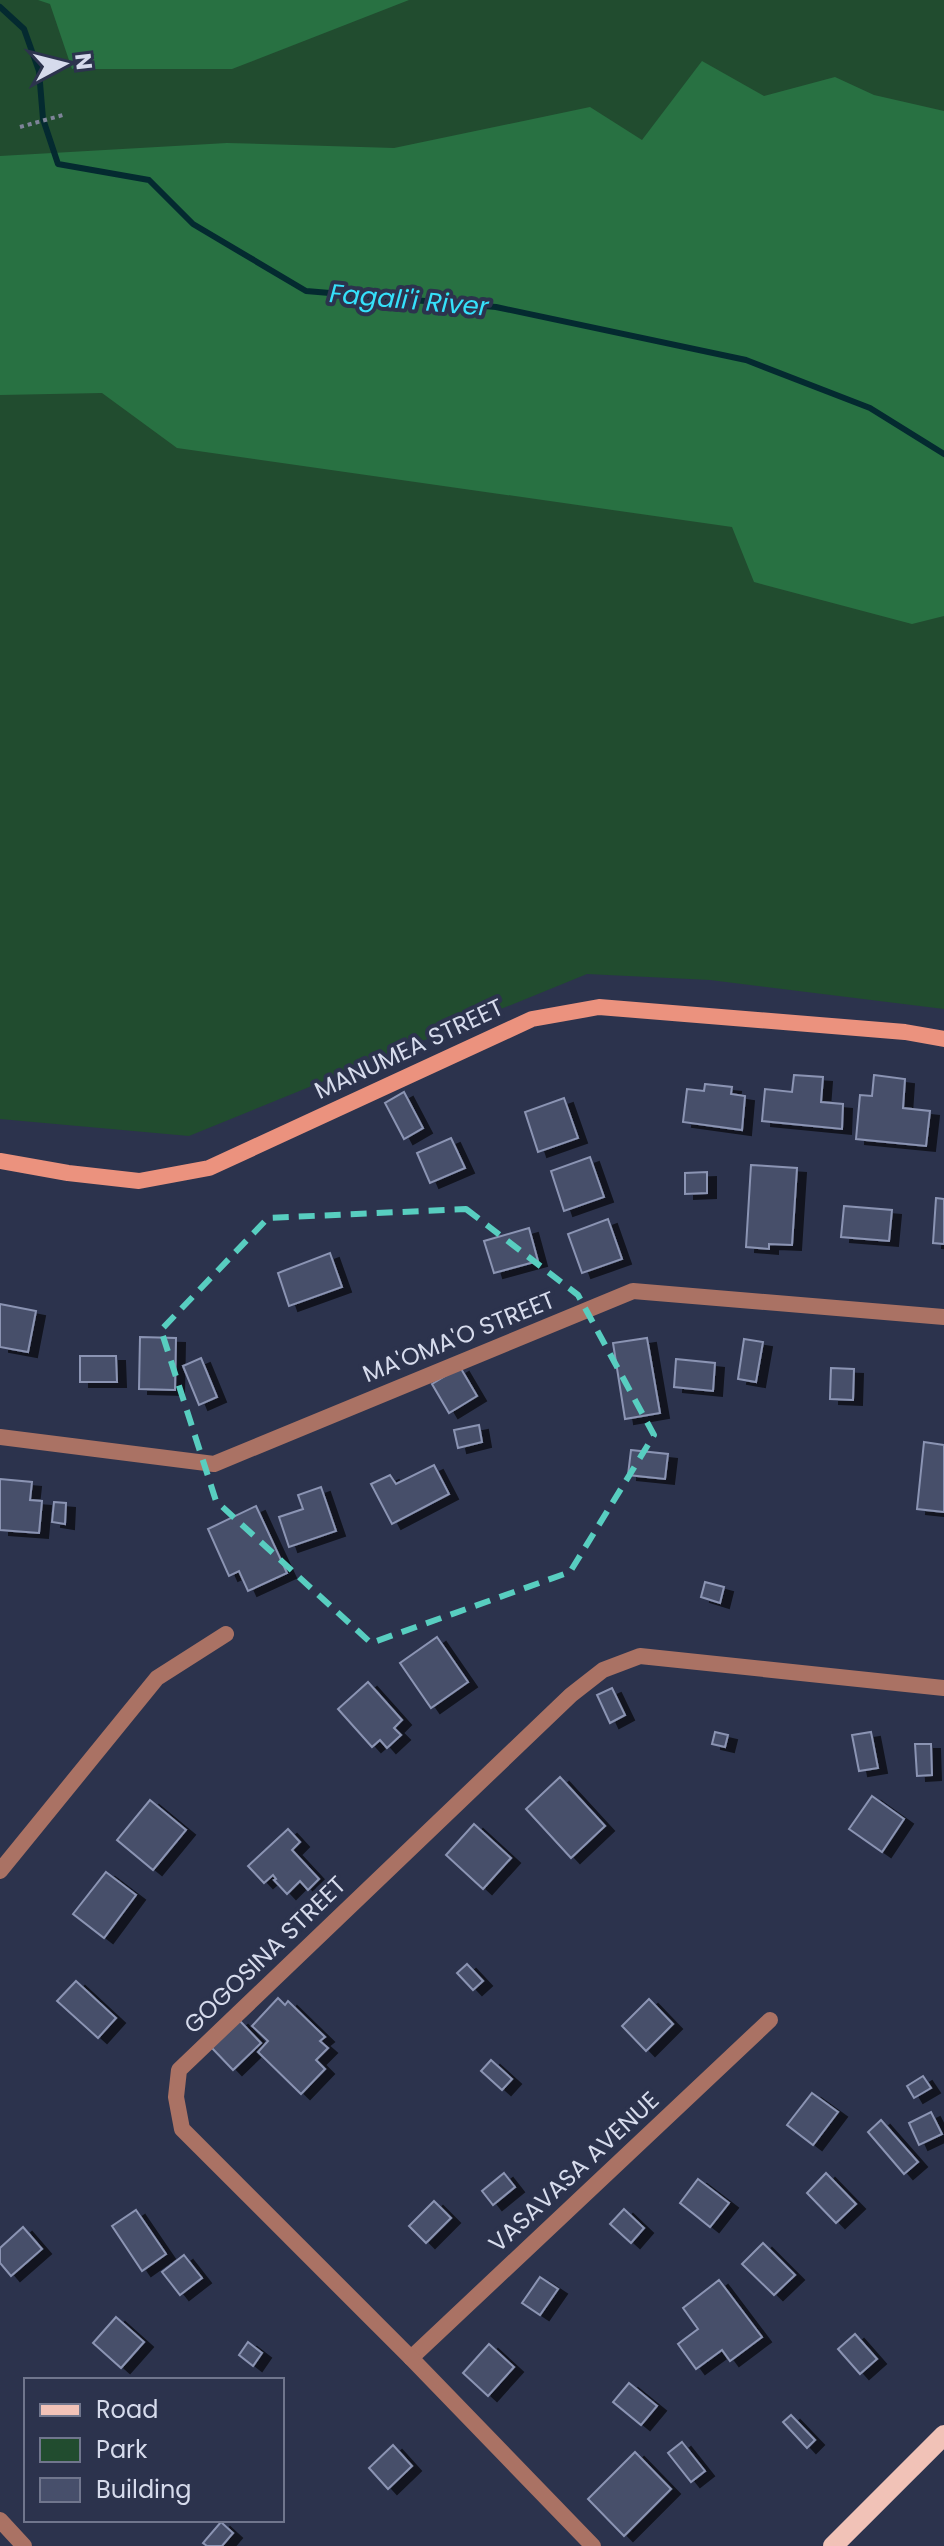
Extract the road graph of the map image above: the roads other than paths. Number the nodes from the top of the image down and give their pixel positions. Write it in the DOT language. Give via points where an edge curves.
graph roads {
  1 [pos="944,1039"];
  2 [pos="0,1161"];
  3 [pos="944,1317"];
  4 [pos="0,1437"];
  5 [pos="226,1634"];
  6 [pos="944,1688"];
  7 [pos="0,1871"];
  8 [pos="770,2020"];
  9 [pos="411,2358"];
  10 [pos="944,2435"];
  11 [pos="0,2520"];
  12 [pos="24,2546"];
  13 [pos="593,2546"];
  14 [pos="833,2546"];
  1 -- 2 [label="main road, MANUMEA STREET" via="599,1007 532,1019 209,1168 139,1181"];
  3 -- 4 [label="street, MA'OMA'O STREET" via="633,1291 214,1464"];
  5 -- 7 [label="street" via="157,1678"];
  6 -- 9 [label="street, GOGOSINA STREET" via="640,1656 603,1670 179,2070 176,2097 182,2129"];
  8 -- 9 [label="street, VASAVASA AVENUE"];
  9 -- 13 [label="street, GOGOSINA STREET"];
  10 -- 14 [label="main road"];
  11 -- 12 [label="street"];
}
